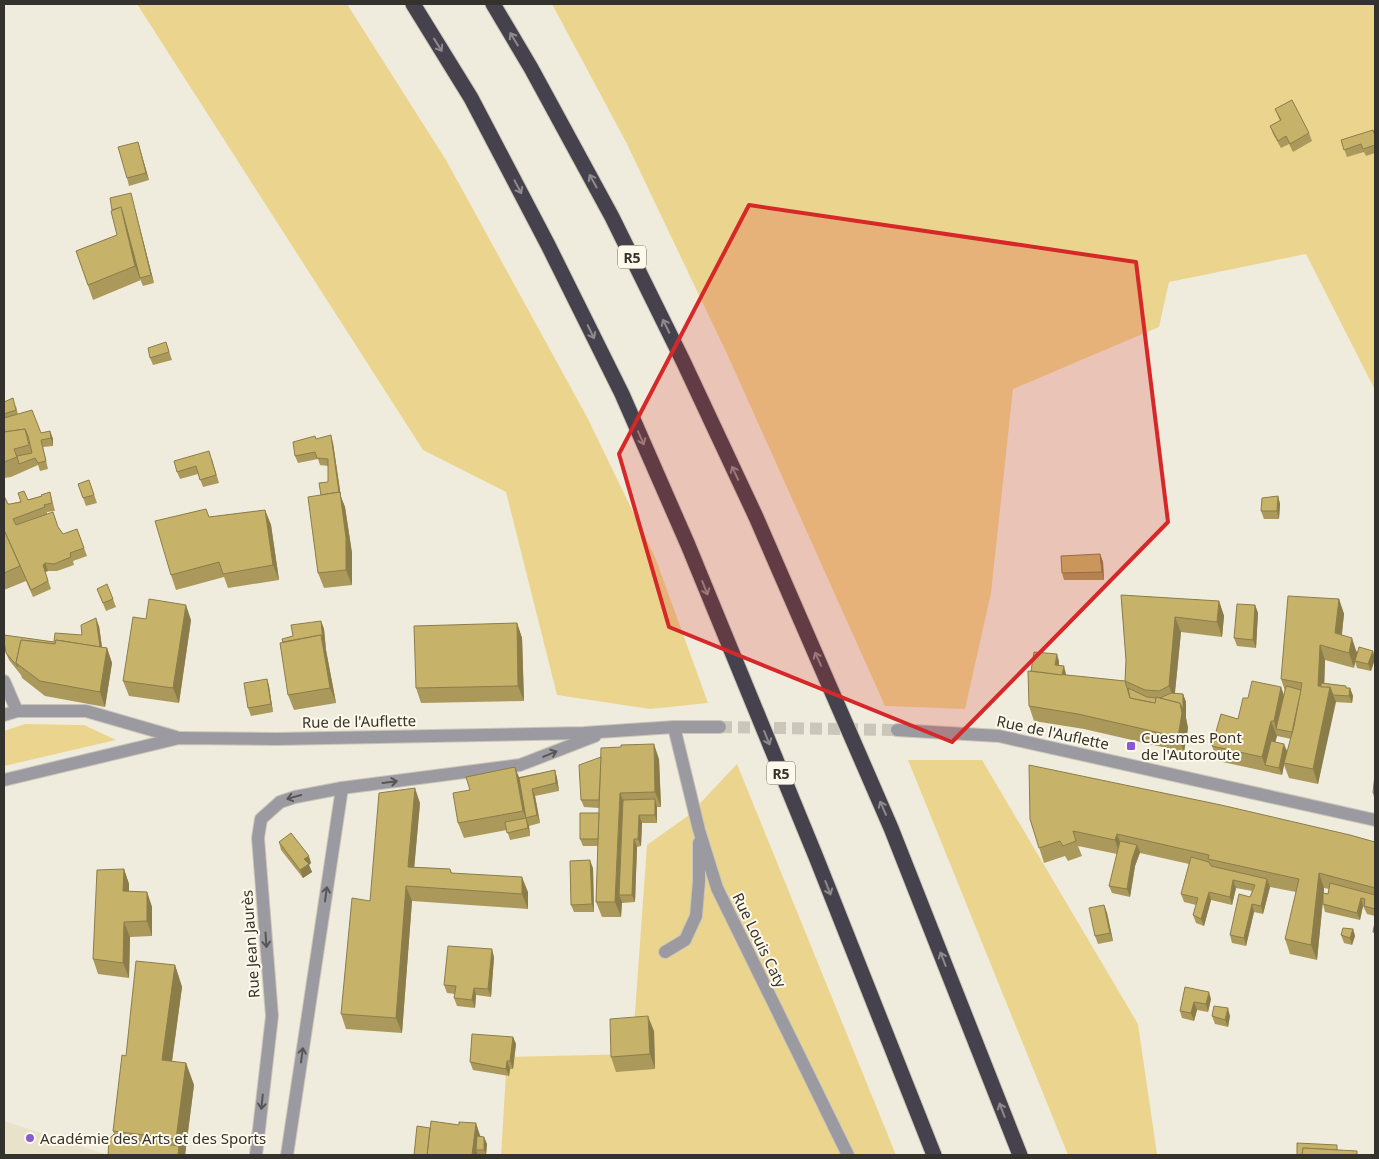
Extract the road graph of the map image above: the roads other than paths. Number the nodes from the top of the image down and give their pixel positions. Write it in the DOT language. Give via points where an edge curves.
graph roads {
  1 [pos="413,4"];
  2 [pos="493,4"];
  3 [pos="4,681"];
  4 [pos="17,711"];
  5 [pos="4,715"];
  6 [pos="674,727"];
  7 [pos="720,727"];
  8 [pos="897,730"];
  9 [pos="606,731"];
  10 [pos="179,738"];
  11 [pos="4,780"];
  12 [pos="342,788"];
  13 [pos="1375,820"];
  14 [pos="700,830"];
  15 [pos="665,952"];
  16 [pos="256,1155"];
  17 [pos="287,1155"];
  18 [pos="848,1155"];
  19 [pos="934,1155"];
  20 [pos="1020,1155"];
  1 -- 19 [label="highway, R5, one-way" via="471,98 622,394 688,545 816,857"];
  20 -- 2 [label="highway, R5, one-way" via="891,828 756,517 612,217"];
  3 -- 4 [label="street"];
  4 -- 5 [label="street"];
  4 -- 10 [label="street" via="86,710"];
  6 -- 7 [label="street, Rue de l'Auflette"];
  6 -- 9 [label="street, Rue de l'Auflette"];
  6 -- 14 [label="street, Rue Louis Caty"];
  8 -- 13 [label="street, Rue de l'Auflette" via="999,736"];
  9 -- 10 [label="street, Rue de l'Auflette"];
  12 -- 9 [label="street, Rue Jean Jaurès, one-way" via="520,765"];
  10 -- 11 [label="street, Rue de l'Auflette"];
  12 -- 16 [label="street, Rue Jean Jaurès, one-way" via="295,796 280,802 261,819 258,838 272,1016"];
  17 -- 12 [label="street, one-way"];
  14 -- 15 [label="street" via="696,916 685,940"];
  14 -- 18 [label="street, Rue Louis Caty" via="717,888"];
}
